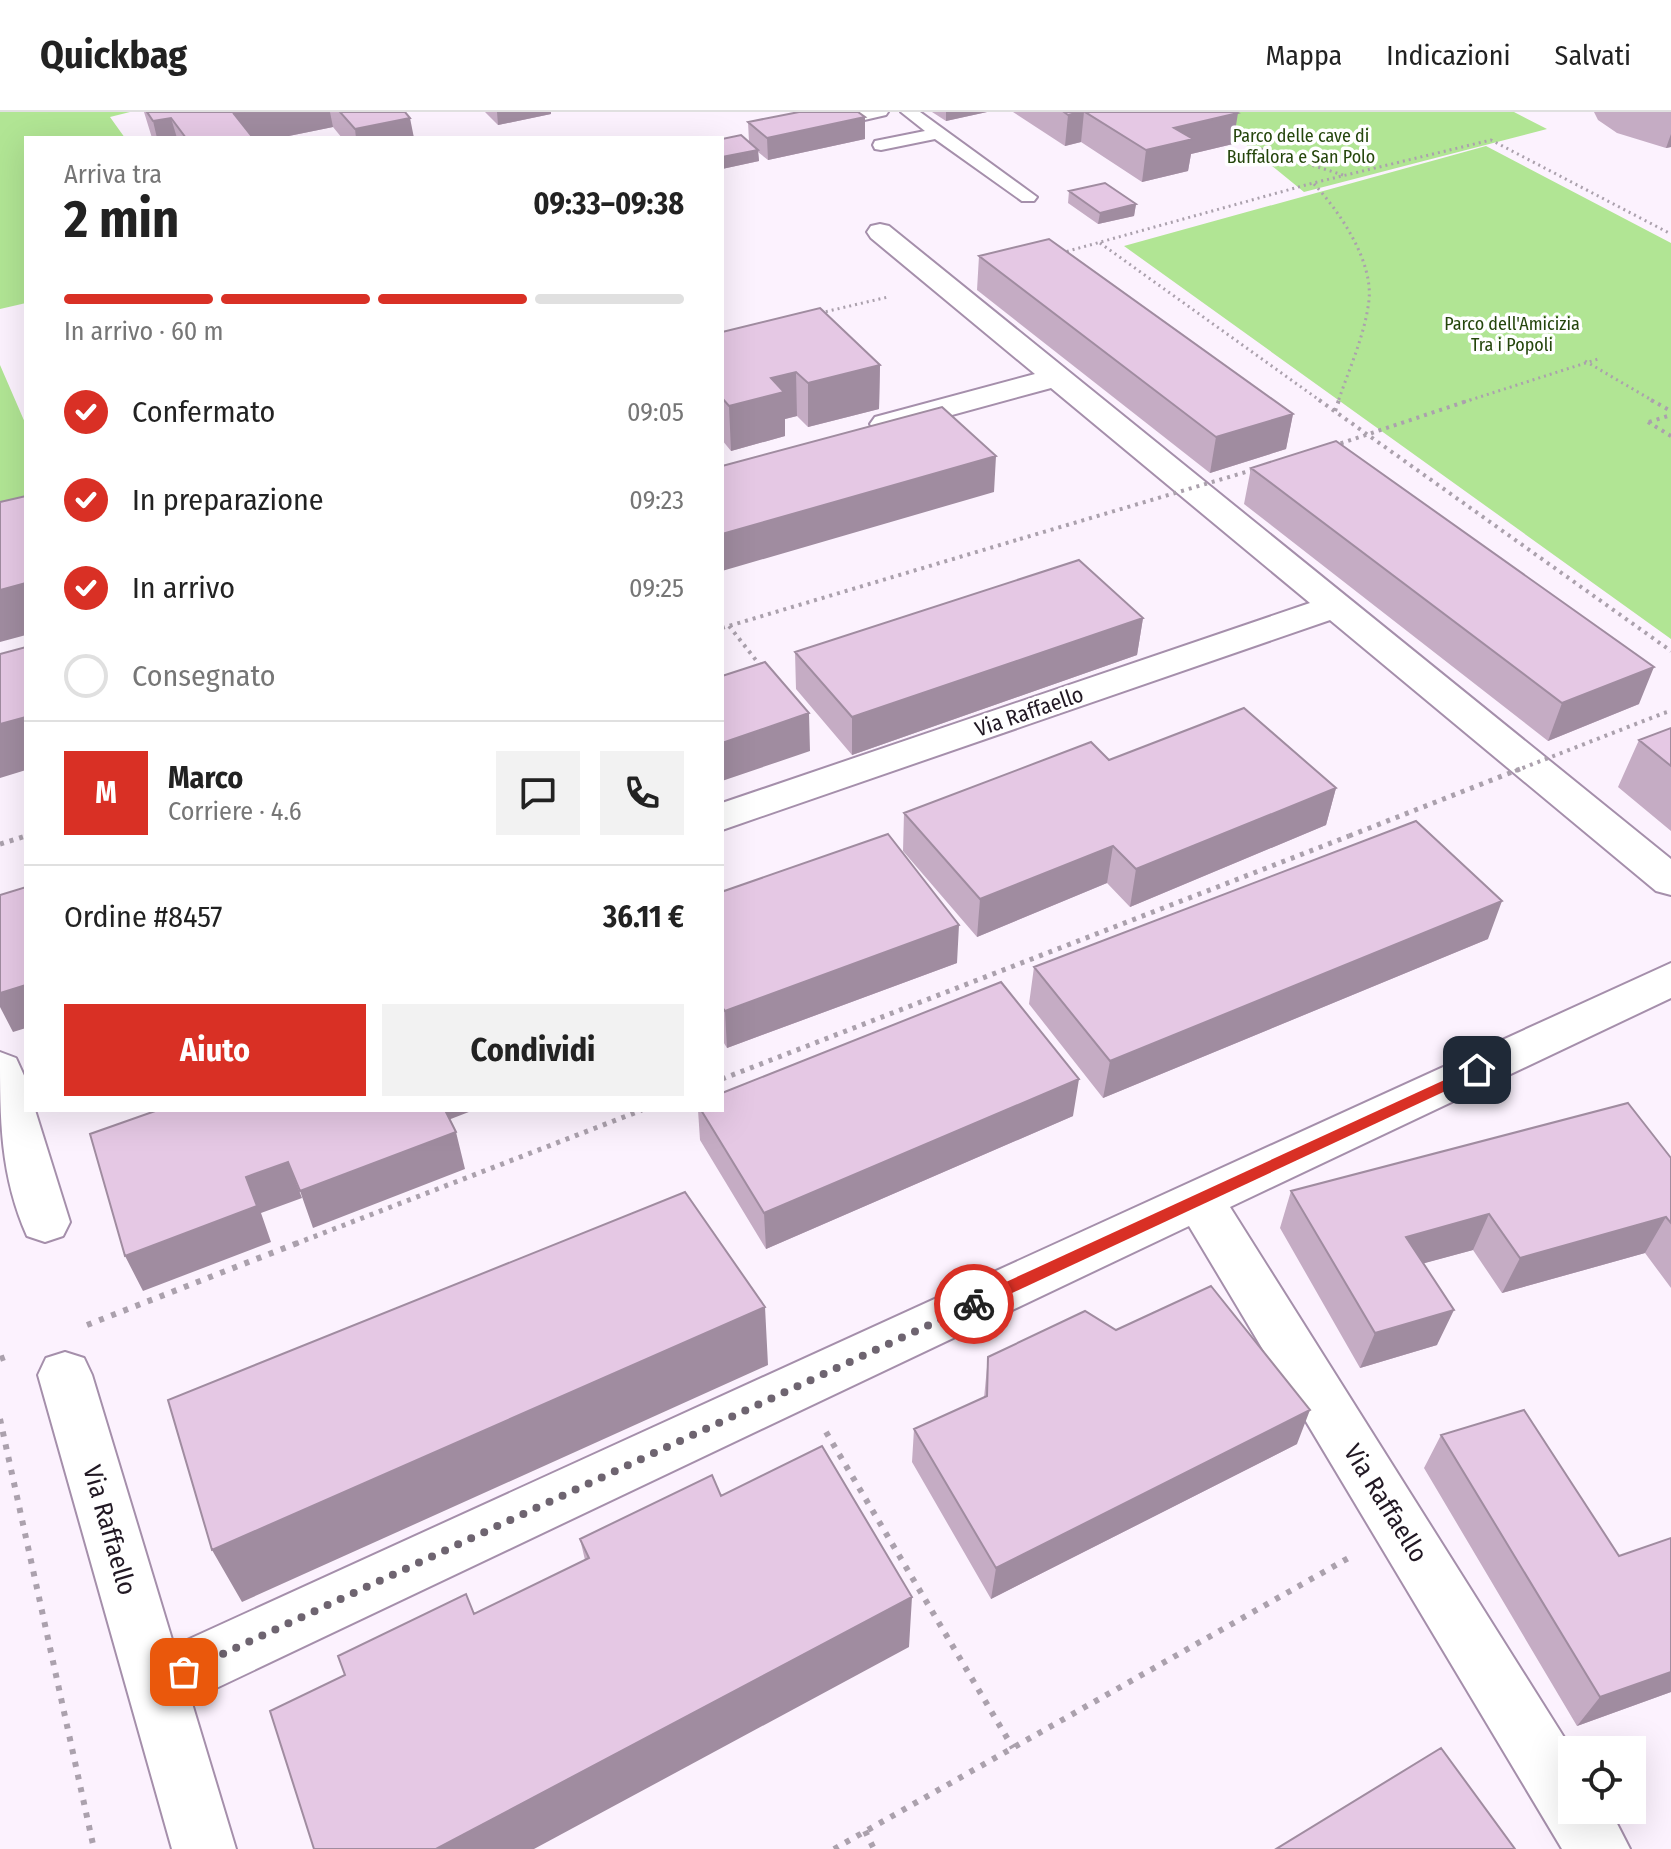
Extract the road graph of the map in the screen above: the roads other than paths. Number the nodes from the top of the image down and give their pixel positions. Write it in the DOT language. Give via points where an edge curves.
graph roads {
  1 [pos="880,112"];
  2 [pos="909,112"];
  3 [pos="847,119"];
  4 [pos="938,133"];
  5 [pos="881,145"];
  6 [pos="1028,197"];
  7 [pos="880,232"];
  8 [pos="1058,377"];
  9 [pos="859,431"];
  10 [pos="1336,606"];
  11 [pos="724,816"];
  12 [pos="1671,881"];
  13 [pos="1671,979"];
  14 [pos="24,1060"];
  15 [pos="0,1069"];
  16 [pos="1199,1199"];
  17 [pos="45,1222"];
  18 [pos="51,1353"];
  19 [pos="156,1685"];
  20 [pos="1558,1784"];
  21 [pos="1583,1824"];
  22 [pos="204,1849"];
  23 [pos="1598,1849"];
  1 -- 3 [label="lane"];
  2 -- 4 [label="lane"];
  4 -- 5 [label="lane"];
  4 -- 6 [label="lane"];
  7 -- 8 [label="street"];
  8 -- 9 [label="street"];
  8 -- 10 [label="street"];
  10 -- 11 [label="street, Via Raffaello"];
  10 -- 12 [label="street"];
  13 -- 16 [label="street"];
  14 -- 15 [label="street"];
  15 -- 17 [label="street"];
  16 -- 19 [label="street"];
  16 -- 20 [label="street, Via Raffaello"];
  18 -- 19 [label="street, Via Raffaello"];
  19 -- 22 [label="street, Via Raffaello"];
  21 -- 23 [label="street, Via Raffaello"];
}
